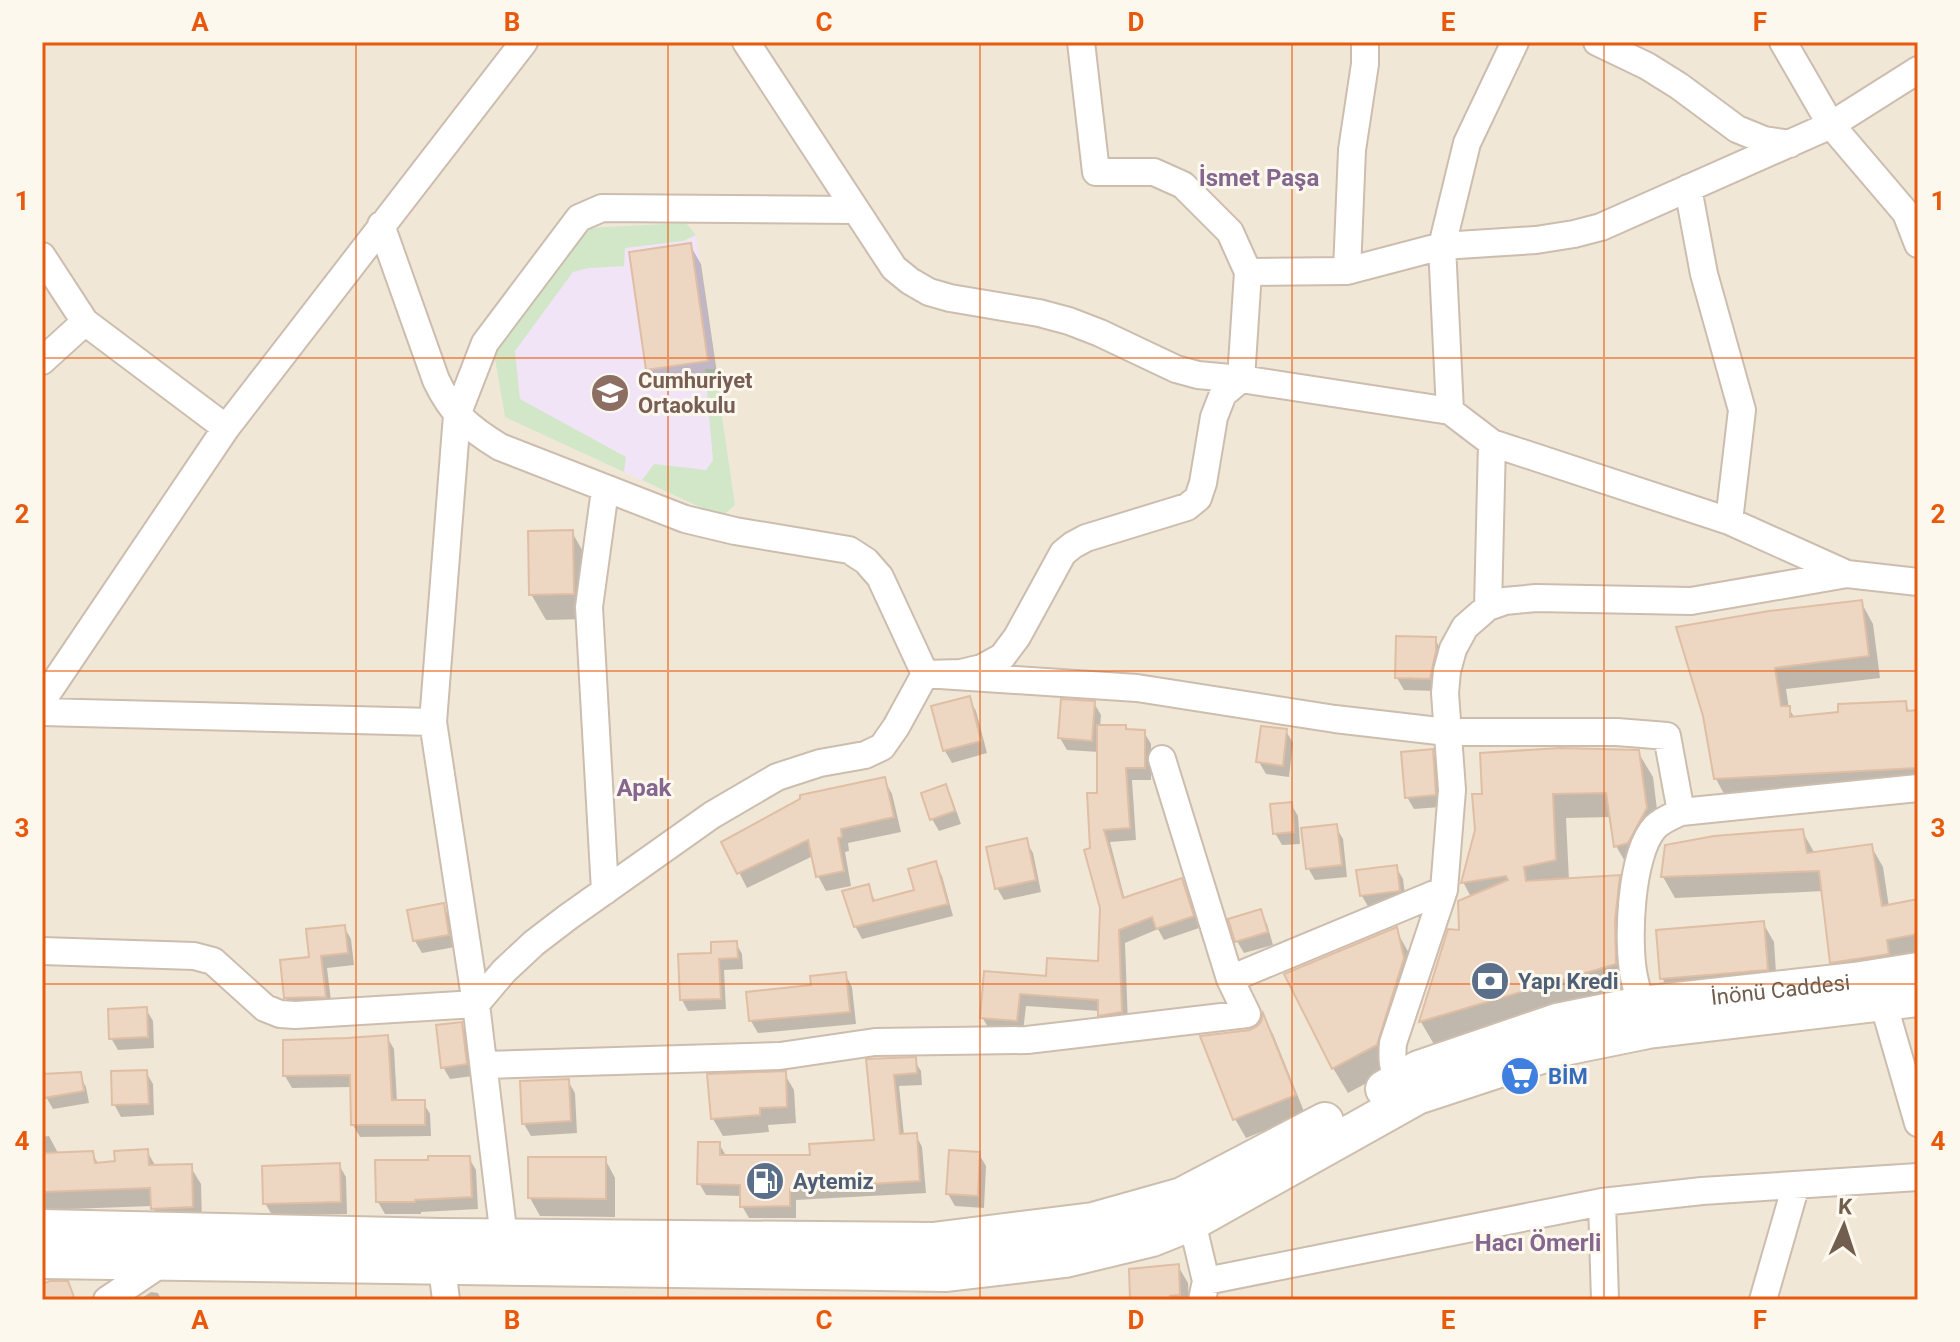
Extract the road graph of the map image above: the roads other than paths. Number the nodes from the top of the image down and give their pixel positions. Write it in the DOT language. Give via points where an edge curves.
graph roads {
  1 [pos="524,42"];
  2 [pos="746,42"];
  3 [pos="1081,42"];
  4 [pos="1365,42"];
  5 [pos="1515,42"];
  6 [pos="1597,42"];
  7 [pos="1783,42"];
  8 [pos="1627,49"];
  9 [pos="1918,70"];
  10 [pos="1831,125"];
  11 [pos="1790,144"];
  12 [pos="1688,188"];
  13 [pos="856,210"];
  14 [pos="1912,219"];
  15 [pos="381,225"];
  16 [pos="1918,244"];
  17 [pos="1442,246"];
  18 [pos="42,256"];
  19 [pos="1347,271"];
  20 [pos="1248,272"];
  21 [pos="85,322"];
  22 [pos="42,361"];
  23 [pos="1241,379"];
  24 [pos="1450,411"];
  25 [pos="457,415"];
  26 [pos="226,428"];
  27 [pos="1492,443"];
  28 [pos="605,490"];
  29 [pos="1729,521"];
  30 [pos="1847,574"];
  31 [pos="1918,582"];
  32 [pos="1488,607"];
  33 [pos="925,674"];
  34 [pos="42,701"];
  35 [pos="42,712"];
  36 [pos="433,722"];
  37 [pos="1447,732"];
  38 [pos="1162,759"];
  39 [pos="1918,788"];
  40 [pos="1681,812"];
  41 [pos="1444,890"];
  42 [pos="605,891"];
  43 [pos="42,951"];
  44 [pos="1918,971"];
  45 [pos="1230,979"];
  46 [pos="1901,1000"];
  47 [pos="476,1004"];
  48 [pos="1644,1018"];
  49 [pos="484,1065"];
  50 [pos="1408,1088"];
  51 [pos="1918,1123"];
  52 [pos="1918,1177"];
  53 [pos="1796,1185"];
  54 [pos="1602,1202"];
  55 [pos="1192,1222"];
  56 [pos="42,1228"];
  57 [pos="506,1252"];
  58 [pos="42,1260"];
  59 [pos="162,1263"];
  60 [pos="443,1268"];
  61 [pos="1204,1290"];
  62 [pos="107,1300"];
  63 [pos="1605,1300"];
  64 [pos="1763,1300"];
  1 -- 15 [label="street"];
  2 -- 13 [label="street"];
  3 -- 20 [label="street" via="1096,172 1154,172 1183,185 1230,232"];
  4 -- 19 [label="street" via="1352,150"];
  5 -- 17 [label="street" via="1467,143"];
  6 -- 8 [label="street"];
  7 -- 10 [label="street"];
  8 -- 11 [label="street" via="1737,129"];
  9 -- 10 [label="street"];
  10 -- 11 [label="street"];
  10 -- 14 [label="street"];
  11 -- 12 [label="street"];
  12 -- 17 [label="street" via="1574,234"];
  12 -- 29 [label="street" via="1704,274 1742,410"];
  13 -- 23 [label="street" via="894,268 929,292 1054,317 1176,369"];
  13 -- 25 [label="street" via="602,208 579,218 485,343"];
  14 -- 16 [label="street"];
  15 -- 25 [label="street" via="436,380"];
  15 -- 26 [label="street"];
  17 -- 19 [label="street"];
  17 -- 24 [label="street"];
  18 -- 21 [label="street"];
  19 -- 20 [label="street"];
  20 -- 23 [label="street"];
  21 -- 22 [label="street"];
  21 -- 26 [label="street"];
  23 -- 24 [label="street"];
  23 -- 33 [label="street" via="1223,394 1214,417 1198,498 1187,507 1073,545 1063,553 1002,657 961,673"];
  24 -- 27 [label="street"];
  25 -- 28 [label="street" via="500,447"];
  25 -- 36 [label="street"];
  26 -- 34 [label="street"];
  27 -- 29 [label="street"];
  27 -- 32 [label="street"];
  28 -- 33 [label="street" via="685,519 849,550 880,577"];
  28 -- 42 [label="street" via="589,607"];
  29 -- 30 [label="street"];
  30 -- 31 [label="street"];
  30 -- 32 [label="street" via="1691,601 1536,598"];
  32 -- 37 [label="street" via="1465,627 1453,649 1445,693"];
  33 -- 37 [label="street" via="1137,688"];
  33 -- 42 [label="street" via="882,747 777,777 712,815"];
  35 -- 36 [label="street"];
  36 -- 47 [label="street"];
  37 -- 40 [label="street" via="1667,736"];
  37 -- 41 [label="street" via="1452,790"];
  38 -- 45 [label="street"];
  39 -- 40 [label="street"];
  40 -- 48 [label="street" via="1654,828 1638,865 1630,944"];
  41 -- 45 [label="street"];
  41 -- 50 [label="street" via="1393,1043 1391,1061"];
  42 -- 47 [label="street" via="534,943"];
  43 -- 47 [label="street" via="213,961 257,1003 280,1014"];
  44 -- 48 [label="main road, İnönü Caddesi"];
  45 -- 49 [label="street" via="1247,1014 1027,1040 875,1042 780,1056"];
  46 -- 48 [label="main road, İnönü Caddesi"];
  46 -- 51 [label="street"];
  47 -- 49 [label="street"];
  48 -- 50 [label="main road" via="1557,1022 1419,1069"];
  49 -- 57 [label="street"];
  50 -- 55 [label="main road"];
  50 -- 57 [label="main road" via="1182,1196 1093,1221 933,1241"];
  52 -- 53 [label="street"];
  53 -- 54 [label="street"];
  53 -- 64 [label="street"];
  54 -- 61 [label="street"];
  54 -- 63 [label="street"];
  55 -- 57 [label="main road" via="1152,1238 1065,1259 947,1273"];
  55 -- 61 [label="street"];
  56 -- 60 [label="main road"];
  57 -- 60 [label="main road"];
  58 -- 59 [label="main road"];
  59 -- 60 [label="main road"];
  59 -- 62 [label="street"];
}
